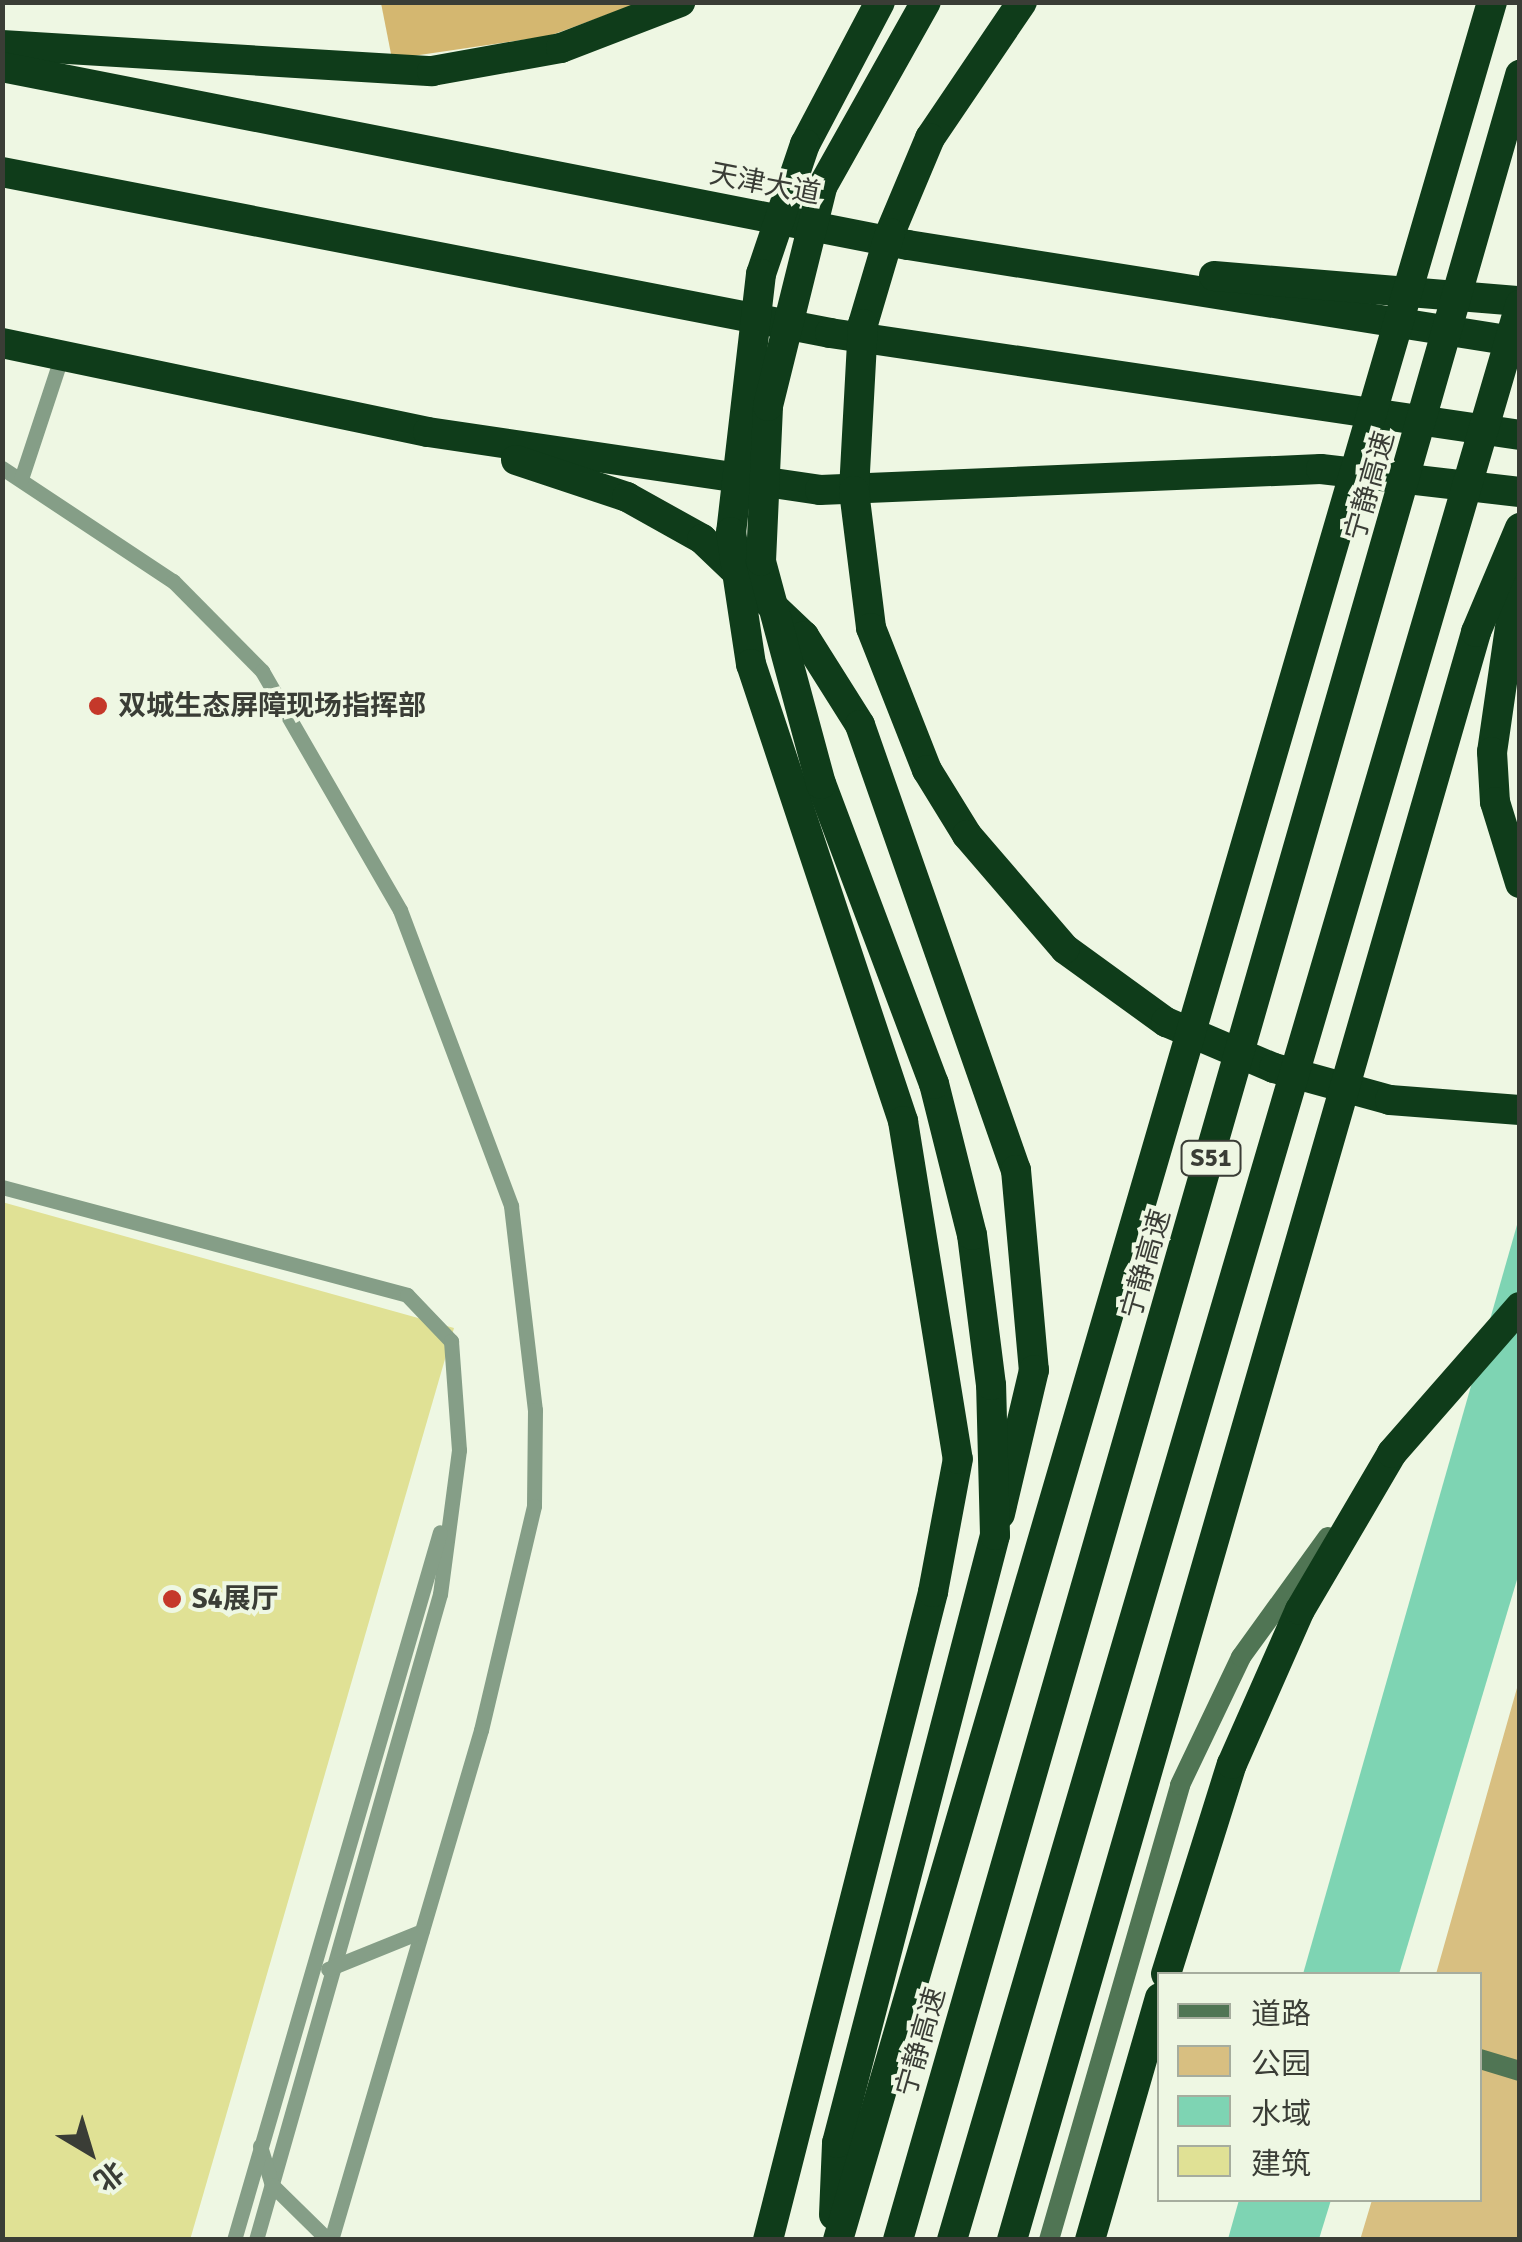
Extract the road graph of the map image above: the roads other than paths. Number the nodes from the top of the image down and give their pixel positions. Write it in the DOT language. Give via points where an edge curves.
graph roads {
  1 [pos="680,2"];
  2 [pos="880,2"];
  3 [pos="926,2"];
  4 [pos="1022,2"];
  5 [pos="1492,2"];
  6 [pos="2,45"];
  7 [pos="2,67"];
  8 [pos="1520,75"];
  9 [pos="2,172"];
  10 [pos="1018,263"];
  11 [pos="1520,303"];
  12 [pos="1520,342"];
  13 [pos="2,343"];
  14 [pos="62,356"];
  15 [pos="428,432"];
  16 [pos="1520,435"];
  17 [pos="2,468"];
  18 [pos="21,479"];
  19 [pos="1520,492"];
  20 [pos="1520,528"];
  21 [pos="1520,558"];
  22 [pos="1520,882"];
  23 [pos="1505,1110"];
  24 [pos="2,1187"];
  25 [pos="1520,1307"];
  26 [pos="1392,1452"];
  27 [pos="448,1510"];
  28 [pos="994,1535"];
  29 [pos="422,1931"];
  30 [pos="333,1966"];
  31 [pos="1171,1972"];
  32 [pos="310,1980"];
  33 [pos="1157,2019"];
  34 [pos="1482,2060"];
  35 [pos="1520,2071"];
  36 [pos="260,2146"];
  37 [pos="272,2185"];
  38 [pos="234,2240"];
  39 [pos="256,2240"];
  40 [pos="330,2240"];
  41 [pos="768,2240"];
  42 [pos="836,2240"];
  43 [pos="898,2240"];
  44 [pos="952,2240"];
  45 [pos="1012,2240"];
  46 [pos="1049,2240"];
  47 [pos="1090,2240"];
  1 -- 6 [label="highway" via="562,48 432,71"];
  2 -- 41 [label="highway, bridge" via="805,144 761,274 730,532 756,683 903,1121 958,1459 933,1592"];
  3 -- 28 [label="highway, bridge" via="822,187 768,406 761,562 811,750 934,1084 972,1234 992,1385"];
  4 -- 23 [label="highway, bridge" via="930,138 862,324 854,492 871,628 927,770 967,836 1065,949 1166,1022 1274,1068 1390,1100"];
  5 -- 42 [label="highway, bridge"];
  7 -- 10 [label="highway, 天津大道"];
  8 -- 43 [label="highway, 宁静高速 / S51, bridge"];
  9 -- 16 [label="highway" via="830,332"];
  10 -- 11 [label="highway"];
  10 -- 12 [label="highway, 天津大道"];
  11 -- 44 [label="highway, S51, bridge"];
  13 -- 14 [label="highway"];
  14 -- 15 [label="highway"];
  14 -- 18 [label="lane"];
  15 -- 19 [label="highway" via="820,490 1322,470"];
  15 -- 28 [label="highway, bridge" via="627,496 702,539 804,636 860,725 1016,1170 1034,1370"];
  17 -- 18 [label="lane"];
  18 -- 29 [label="lane" via="173,581 262,672 400,910 511,1206 535,1410 534,1506"];
  20 -- 45 [label="highway, bridge" via="1476,632"];
  21 -- 22 [label="highway" via="1492,752 1494,802"];
  24 -- 27 [label="lane" via="422,1304 452,1342 459,1450"];
  25 -- 26 [label="highway"];
  26 -- 31 [label="highway" via="1263,1689"];
  26 -- 46 [label="street" via="1241,1657 1205,1726 1180,1785"];
  27 -- 30 [label="lane" via="440,1594"];
  27 -- 32 [label="lane"];
  28 -- 42 [label="highway, bridge" via="837,2143"];
  29 -- 30 [label="lane"];
  29 -- 40 [label="lane"];
  30 -- 32 [label="lane"];
  30 -- 37 [label="lane"];
  32 -- 36 [label="lane"];
  33 -- 47 [label="highway"];
  34 -- 35 [label="street"];
  36 -- 37 [label="lane"];
  36 -- 38 [label="lane"];
  37 -- 39 [label="lane"];
  37 -- 40 [label="lane"];
}
